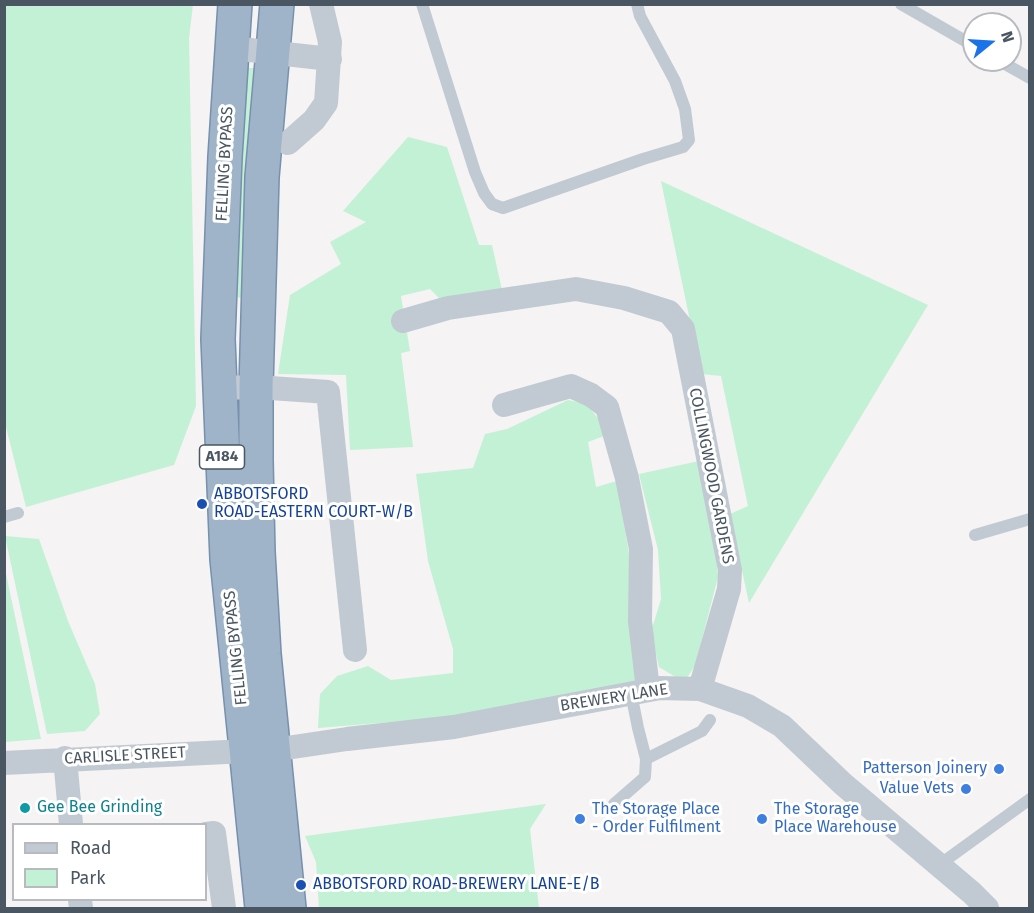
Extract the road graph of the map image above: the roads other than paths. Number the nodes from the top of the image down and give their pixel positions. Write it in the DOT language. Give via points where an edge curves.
graph roads {
  1 [pos="235,4"];
  2 [pos="277,4"];
  3 [pos="321,4"];
  4 [pos="422,4"];
  5 [pos="637,4"];
  6 [pos="901,4"];
  7 [pos="962,39"];
  8 [pos="232,48"];
  9 [pos="272,52"];
  10 [pos="330,59"];
  11 [pos="288,143"];
  12 [pos="403,321"];
  13 [pos="256,387"];
  14 [pos="221,388"];
  15 [pos="504,405"];
  16 [pos="18,513"];
  17 [pos="4,517"];
  18 [pos="1029,519"];
  19 [pos="975,535"];
  20 [pos="355,650"];
  21 [pos="700,689"];
  22 [pos="640,692"];
  23 [pos="710,720"];
  24 [pos="260,750"];
  25 [pos="65,758"];
  26 [pos="646,759"];
  27 [pos="4,762"];
  28 [pos="1029,799"];
  29 [pos="614,804"];
  30 [pos="71,823"];
  31 [pos="207,834"];
  32 [pos="939,865"];
  33 [pos="224,909"];
  34 [pos="262,909"];
  35 [pos="289,909"];
  36 [pos="987,909"];
  1 -- 8 [label="highway, FELLING BYPASS / A184"];
  2 -- 9 [label="highway, FELLING BYPASS / A184"];
  3 -- 10 [label="street" via="329,32"];
  4 -- 5 [label="lane" via="484,193 492,204 503,208 683,147 688,140 685,109 675,81"];
  6 -- 7 [label="lane"];
  8 -- 9 [label="street"];
  8 -- 14 [label="highway, FELLING BYPASS / A184" via="218,327"];
  9 -- 10 [label="street"];
  9 -- 13 [label="highway, FELLING BYPASS / A184" via="261,177"];
  10 -- 11 [label="street" via="326,103 314,120"];
  12 -- 21 [label="street, COLLINGWOOD GARDENS" via="448,308 576,289 669,312 683,329 730,570 729,589"];
  13 -- 14 [label="street"];
  13 -- 20 [label="street" via="328,392"];
  13 -- 24 [label="highway, FELLING BYPASS / A184"];
  14 -- 24 [label="highway, FELLING BYPASS / A184" via="227,559"];
  15 -- 22 [label="street" via="571,387 591,394 607,407 641,549"];
  16 -- 17 [label="lane"];
  18 -- 19 [label="lane"];
  21 -- 22 [label="street, BREWERY LANE"];
  21 -- 32 [label="street, BREWERY LANE" via="748,706 782,726"];
  22 -- 24 [label="street, BREWERY LANE" via="454,727"];
  22 -- 26 [label="lane" via="638,729"];
  23 -- 26 [label="lane" via="702,730"];
  24 -- 25 [label="street, CARLISLE STREET"];
  24 -- 34 [label="highway, FELLING BYPASS / A184"];
  24 -- 35 [label="highway, FELLING BYPASS / A184"];
  25 -- 27 [label="street, CARLISLE STREET"];
  25 -- 30 [label="street"];
  26 -- 29 [label="lane" via="645,777"];
  28 -- 32 [label="lane"];
  31 -- 33 [label="street" via="214,833"];
  32 -- 36 [label="street, BREWERY LANE"];
}
